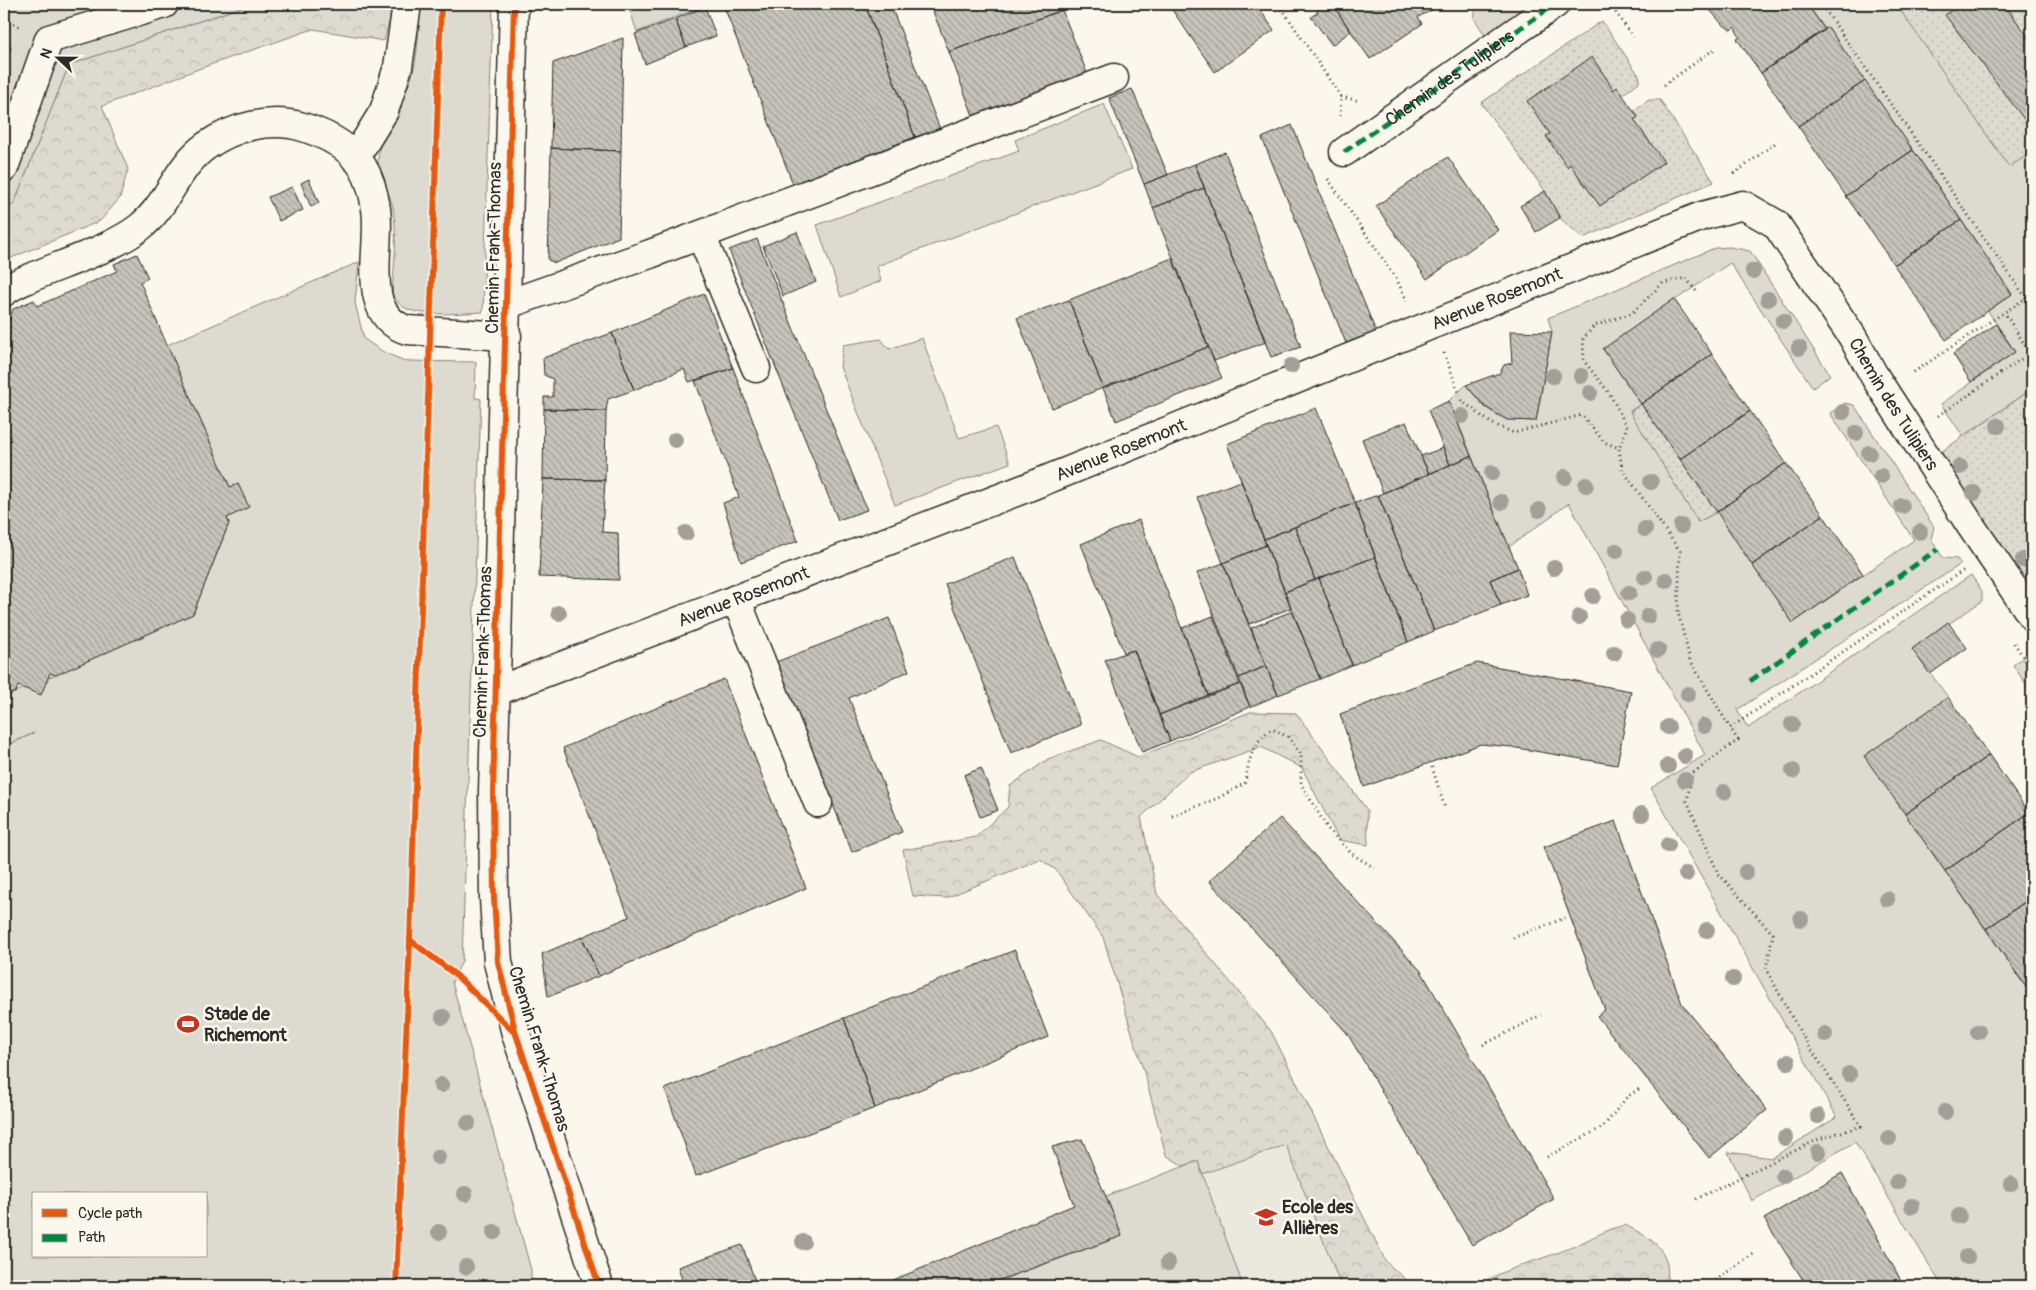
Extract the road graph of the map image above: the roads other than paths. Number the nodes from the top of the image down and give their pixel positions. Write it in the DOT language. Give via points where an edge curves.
graph roads {
  1 [pos="164,4"];
  2 [pos="407,4"];
  3 [pos="514,4"];
  4 [pos="1555,4"];
  5 [pos="1114,78"];
  6 [pos="1344,152"];
  7 [pos="355,158"];
  8 [pos="4,168"];
  9 [pos="1743,205"];
  10 [pos="701,234"];
  11 [pos="4,292"];
  12 [pos="508,304"];
  13 [pos="507,336"];
  14 [pos="756,368"];
  15 [pos="736,599"];
  16 [pos="2032,616"];
  17 [pos="497,691"];
  18 [pos="818,803"];
  19 [pos="599,1286"];
  1 -- 8 [label="street" via="49,39"];
  2 -- 7 [label="street" via="398,67 384,110"];
  3 -- 12 [label="street, Chemin Frank-Thomas"];
  4 -- 6 [label="street, Chemin des Tulipiers"];
  5 -- 10 [label="street"];
  7 -- 11 [label="street" via="334,140 297,125 254,125 226,134 190,160 159,209 140,227"];
  7 -- 13 [label="street" via="362,166 376,209 376,291 387,317 396,326 408,330"];
  9 -- 15 [label="street, Avenue Rosemont" via="1702,216 1130,447"];
  9 -- 16 [label="street, Chemin des Tulipiers" via="1776,224"];
  10 -- 12 [label="street"];
  10 -- 14 [label="street"];
  12 -- 13 [label="street, Chemin Frank-Thomas"];
  13 -- 17 [label="street, Chemin Frank-Thomas"];
  15 -- 17 [label="street, Avenue Rosemont"];
  15 -- 18 [label="street"];
  17 -- 19 [label="street, Chemin Frank-Thomas" via="493,792 498,962 516,1034"];
}
